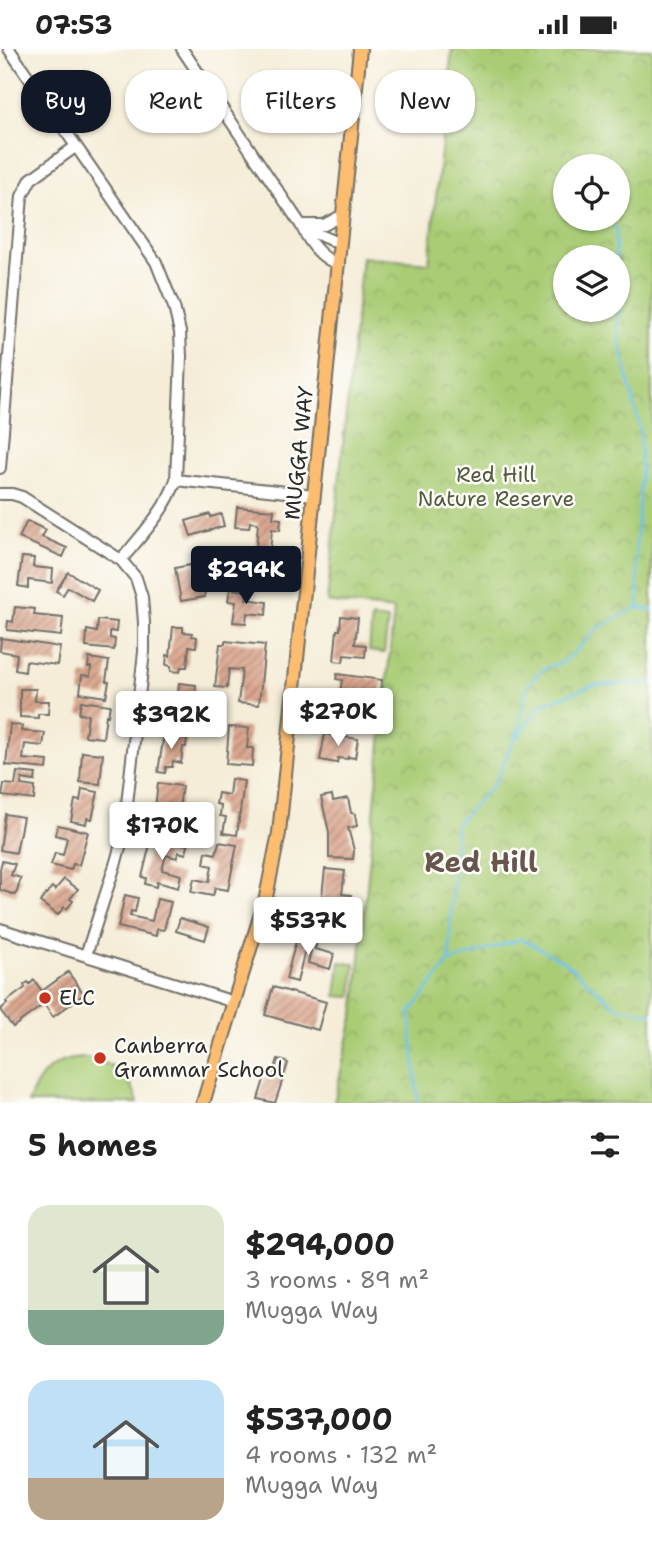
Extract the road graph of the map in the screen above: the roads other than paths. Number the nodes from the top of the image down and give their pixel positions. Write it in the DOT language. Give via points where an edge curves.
graph roads {
  1 [pos="9,49"];
  2 [pos="182,49"];
  3 [pos="360,49"];
  4 [pos="75,146"];
  5 [pos="343,215"];
  6 [pos="301,225"];
  7 [pos="340,244"];
  8 [pos="338,264"];
  9 [pos="3,388"];
  10 [pos="0,468"];
  11 [pos="176,480"];
  12 [pos="0,493"];
  13 [pos="314,495"];
  14 [pos="121,560"];
  15 [pos="0,929"];
  16 [pos="86,955"];
  17 [pos="234,1002"];
  18 [pos="203,1103"];
  1 -- 4 [label="street"];
  2 -- 6 [label="street"];
  3 -- 5 [label="main road, MUGGA WAY"];
  4 -- 9 [label="street" via="31,180 22,197"];
  4 -- 11 [label="street" via="156,262 174,307 181,357"];
  5 -- 6 [label="street" via="324,225"];
  5 -- 7 [label="main road, MUGGA WAY"];
  6 -- 7 [label="street"];
  6 -- 8 [label="street" via="313,246"];
  7 -- 8 [label="main road, MUGGA WAY"];
  8 -- 13 [label="main road, MUGGA WAY"];
  9 -- 10 [label="street"];
  11 -- 13 [label="street"];
  11 -- 14 [label="street" via="159,512"];
  12 -- 14 [label="street" via="22,497"];
  13 -- 17 [label="main road, MUGGA WAY" via="279,833 266,897"];
  14 -- 16 [label="street" via="136,578 142,597 144,652 122,840"];
  15 -- 16 [label="street"];
  16 -- 17 [label="street"];
  17 -- 18 [label="main road, MUGGA WAY"];
}
